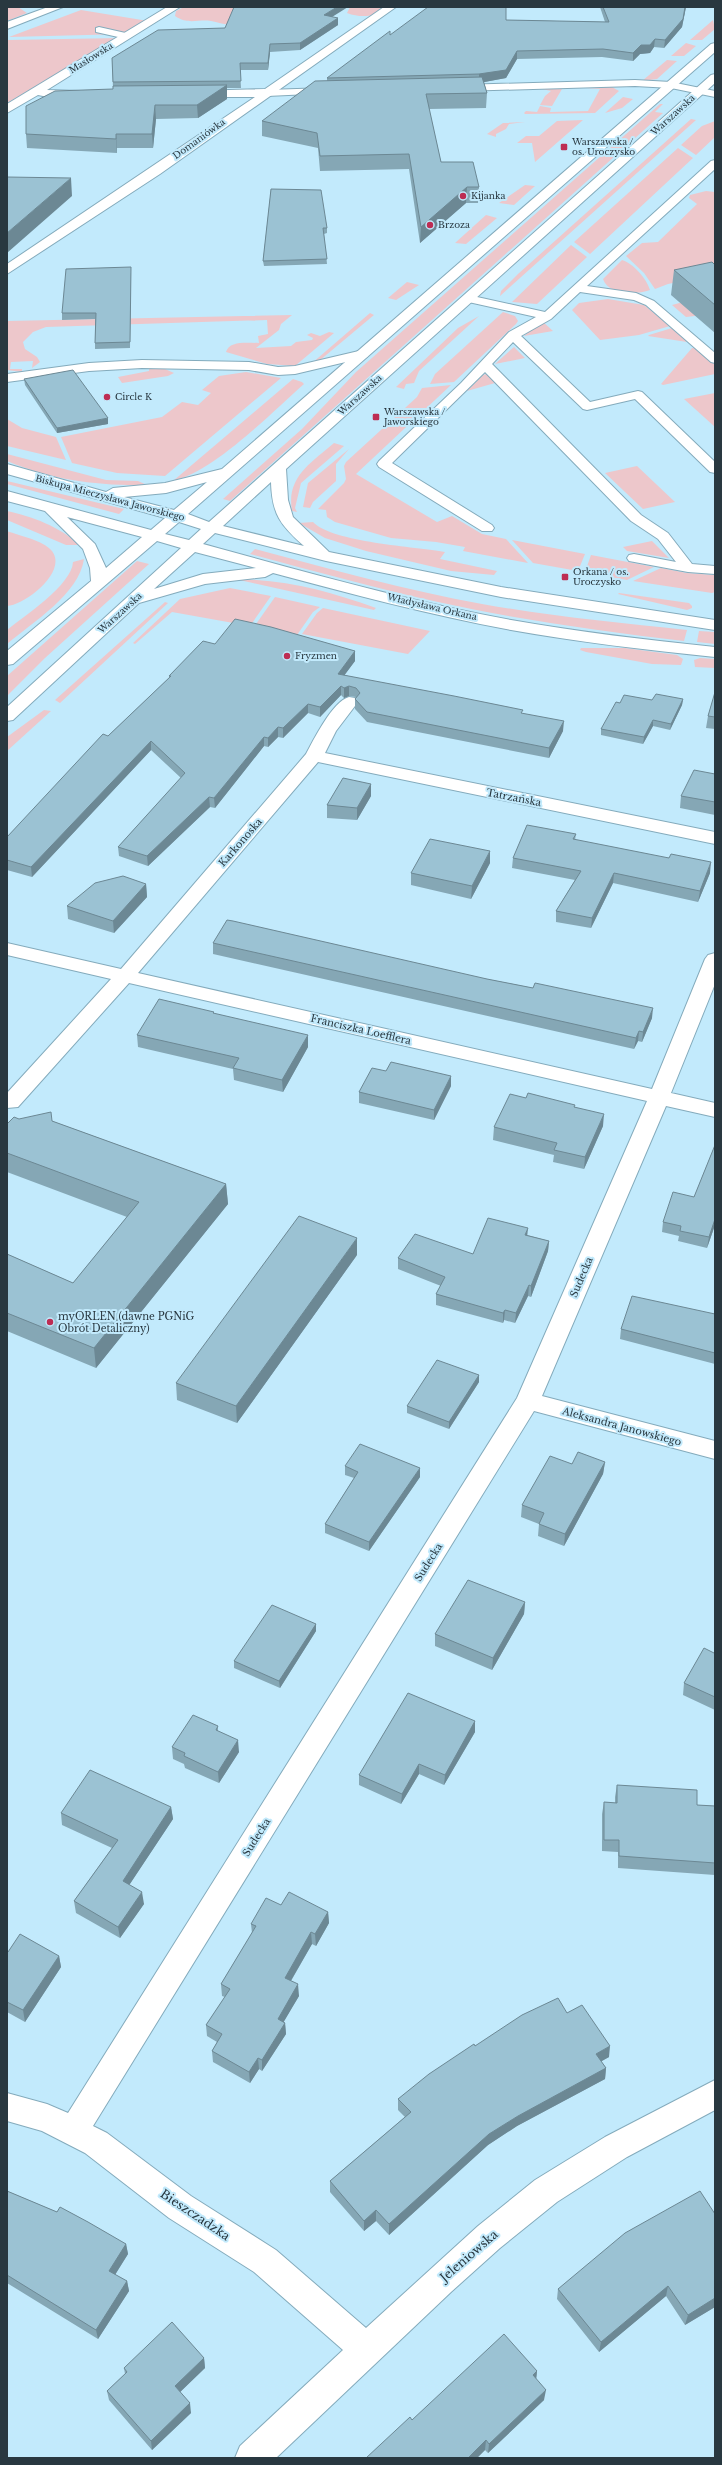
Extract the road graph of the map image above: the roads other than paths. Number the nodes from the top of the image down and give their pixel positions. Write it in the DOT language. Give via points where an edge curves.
graph roads {
  1 [pos="29,7"];
  2 [pos="58,7"];
  3 [pos="175,7"];
  4 [pos="391,7"];
  5 [pos="46,12"];
  6 [pos="7,26"];
  7 [pos="99,30"];
  8 [pos="127,36"];
  9 [pos="715,46"];
  10 [pos="715,77"];
  11 [pos="671,84"];
  12 [pos="446,88"];
  13 [pos="700,90"];
  14 [pos="335,91"];
  15 [pos="39,92"];
  16 [pos="184,93"];
  17 [pos="267,93"];
  18 [pos="715,94"];
  19 [pos="94,95"];
  20 [pos="7,109"];
  21 [pos="715,163"];
  22 [pos="700,177"];
  23 [pos="715,183"];
  24 [pos="7,270"];
  25 [pos="579,288"];
  26 [pos="468,299"];
  27 [pos="547,316"];
  28 [pos="513,335"];
  29 [pos="363,354"];
  30 [pos="715,359"];
  31 [pos="486,364"];
  32 [pos="7,378"];
  33 [pos="278,468"];
  34 [pos="7,469"];
  35 [pos="715,469"];
  36 [pos="229,470"];
  37 [pos="96,495"];
  38 [pos="7,496"];
  39 [pos="50,507"];
  40 [pos="177,516"];
  41 [pos="213,528"];
  42 [pos="487,528"];
  43 [pos="154,535"];
  44 [pos="193,546"];
  45 [pos="326,556"];
  46 [pos="634,558"];
  47 [pos="688,568"];
  48 [pos="715,570"];
  49 [pos="282,571"];
  50 [pos="99,582"];
  51 [pos="132,602"];
  52 [pos="715,625"];
  53 [pos="715,652"];
  54 [pos="7,660"];
  55 [pos="348,702"];
  56 [pos="7,716"];
  57 [pos="314,756"];
  58 [pos="715,838"];
  59 [pos="7,949"];
  60 [pos="715,959"];
  61 [pos="124,977"];
  62 [pos="659,1098"];
  63 [pos="11,1102"];
  64 [pos="715,1110"];
  65 [pos="528,1401"];
  66 [pos="715,1450"];
  67 [pos="715,2094"];
  68 [pos="7,2107"];
  69 [pos="74,2130"];
  70 [pos="367,2350"];
  71 [pos="252,2458"];
  1 -- 5 [label="street"];
  2 -- 5 [label="street"];
  3 -- 8 [label="street, Masłowska"];
  4 -- 17 [label="street, Domaniówka"];
  5 -- 6 [label="street"];
  7 -- 8 [label="lane"];
  8 -- 15 [label="street, Masłowska"];
  9 -- 11 [label="street"];
  10 -- 13 [label="street, Warszawska"];
  11 -- 12 [label="lane"];
  11 -- 13 [label="lane"];
  11 -- 29 [label="street"];
  13 -- 18 [label="lane"];
  13 -- 26 [label="street, Warszawska"];
  14 -- 17 [label="lane"];
  15 -- 19 [label="street"];
  15 -- 20 [label="street, Masłowska"];
  16 -- 17 [label="street"];
  17 -- 24 [label="street, Domaniówka" via="156,171"];
  21 -- 22 [label="lane"];
  22 -- 23 [label="lane"];
  22 -- 25 [label="lane"];
  25 -- 27 [label="lane"];
  25 -- 30 [label="lane" via="636,297 650,303"];
  26 -- 27 [label="lane"];
  26 -- 33 [label="street, Warszawska"];
  27 -- 28 [label="lane"];
  28 -- 31 [label="lane"];
  28 -- 35 [label="lane" via="586,406 638,395"];
  29 -- 32 [label="lane" via="295,370 278,371 249,366 150,364 101,366"];
  29 -- 36 [label="street"];
  31 -- 42 [label="lane" via="384,464"];
  31 -- 47 [label="lane" via="636,518 663,536"];
  33 -- 41 [label="street, Warszawska"];
  33 -- 45 [label="street" via="279,503 289,526"];
  34 -- 37 [label="street, Biskupa Mieczysława Jaworskiego"];
  36 -- 37 [label="street" via="166,488"];
  36 -- 40 [label="street"];
  37 -- 40 [label="street, Biskupa Mieczysława Jaworskiego"];
  38 -- 39 [label="street"];
  39 -- 43 [label="street"];
  39 -- 50 [label="street" via="60,521 81,536 93,550"];
  40 -- 41 [label="street, Biskupa Mieczysława Jaworskiego"];
  40 -- 43 [label="street"];
  41 -- 44 [label="street, Warszawska"];
  41 -- 45 [label="street"];
  43 -- 44 [label="street, Władysława Orkana"];
  43 -- 50 [label="street"];
  44 -- 49 [label="street, Władysława Orkana"];
  44 -- 51 [label="street, Warszawska"];
  45 -- 52 [label="street" via="501,592"];
  46 -- 47 [label="lane"];
  47 -- 48 [label="lane"];
  49 -- 51 [label="street" via="228,574 203,579"];
  49 -- 53 [label="street, Władysława Orkana" via="446,612 519,626"];
  50 -- 54 [label="street"];
  51 -- 56 [label="street, Warszawska"];
  55 -- 57 [label="street, Karkonoska" via="328,730"];
  57 -- 58 [label="street, Tatrzańska"];
  57 -- 61 [label="street, Karkonoska"];
  59 -- 61 [label="street, Franciszka Loefflera"];
  60 -- 62 [label="street, Sudecka"];
  61 -- 62 [label="street, Franciszka Loefflera" via="320,1019"];
  61 -- 63 [label="street, Karkonoska"];
  62 -- 64 [label="street, Franciszka Loefflera"];
  62 -- 65 [label="street, Sudecka"];
  65 -- 66 [label="street, Aleksandra Janowskiego"];
  65 -- 69 [label="street, Sudecka"];
  67 -- 70 [label="street, Jeleniowska" via="616,2147 546,2191 489,2237"];
  68 -- 69 [label="street, Bieszczadzka" via="47,2118"];
  69 -- 70 [label="street, Bieszczadzka" via="96,2142 180,2207 265,2261"];
  70 -- 71 [label="street, Jeleniowska"];
}
